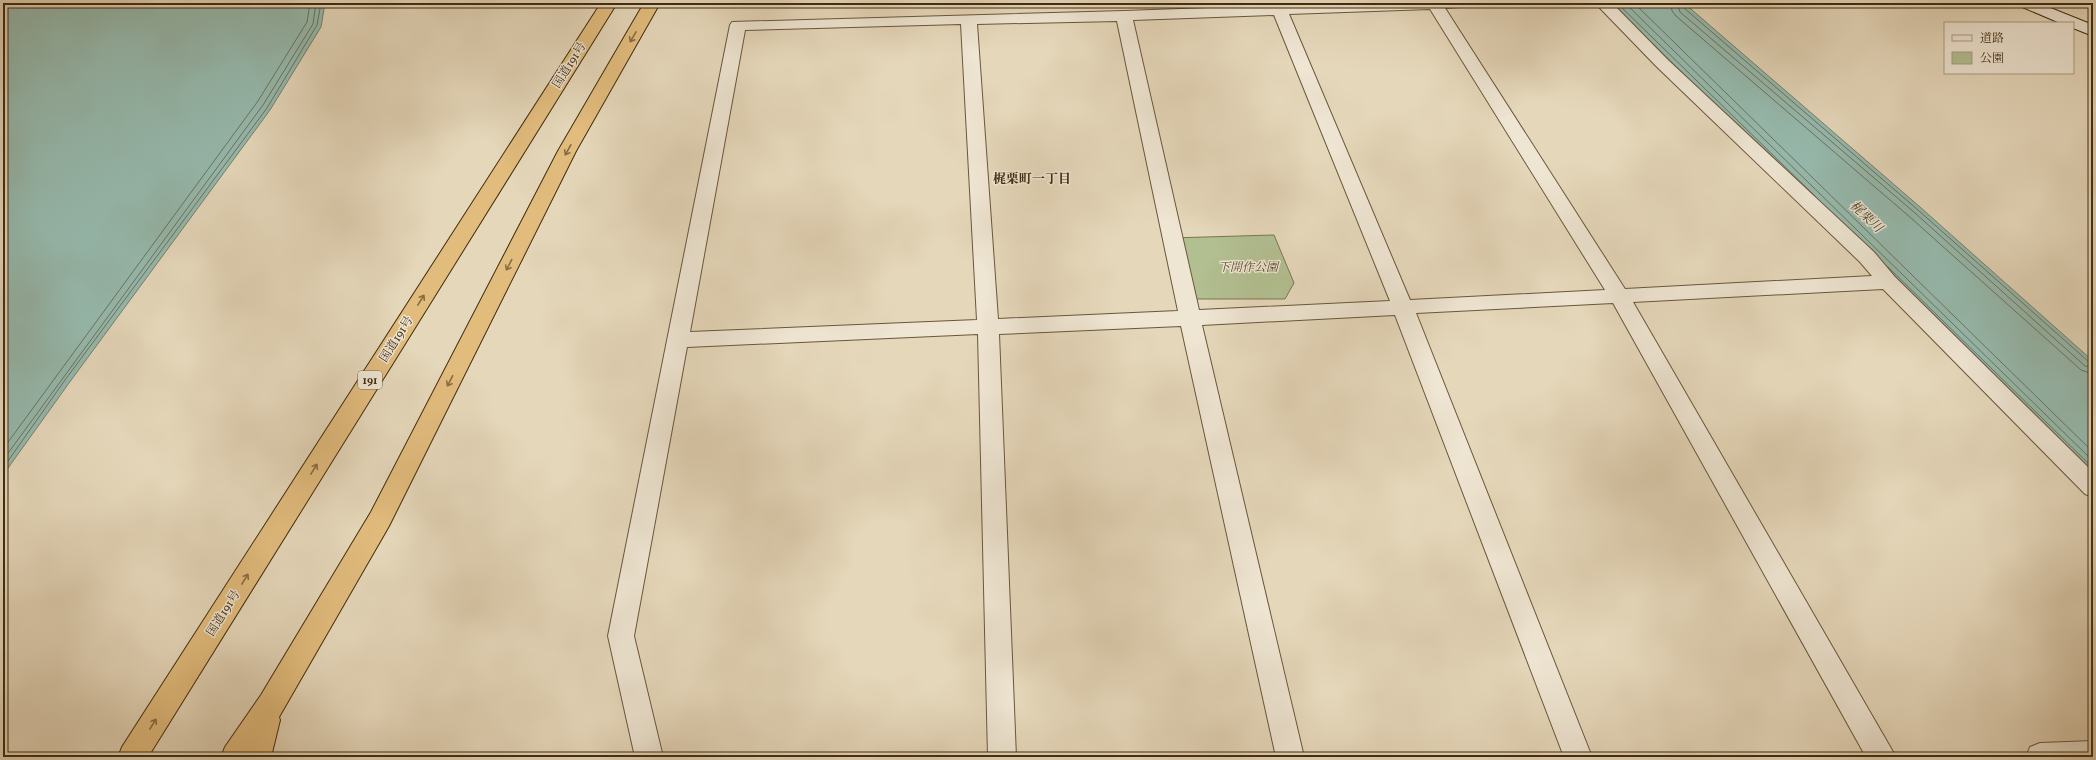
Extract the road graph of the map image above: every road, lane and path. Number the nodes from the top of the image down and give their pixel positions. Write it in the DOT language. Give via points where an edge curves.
graph roads {
  1 [pos="609,3"];
  2 [pos="652,3"];
  3 [pos="1467,3"];
  4 [pos="1602,3"];
  5 [pos="2025,3"];
  6 [pos="1435,4"];
  7 [pos="1280,11"];
  8 [pos="1124,16"];
  9 [pos="969,20"];
  10 [pos="2071,22"];
  11 [pos="2074,23"];
  12 [pos="2093,31"];
  13 [pos="1888,282"];
  14 [pos="1619,296"];
  15 [pos="1403,308"];
  16 [pos="1190,318"];
  17 [pos="988,326"];
  18 [pos="677,340"];
  19 [pos="2093,487"];
  20 [pos="271,704"];
  21 [pos="2093,756"];
  22 [pos="132,757"];
  23 [pos="235,757"];
  24 [pos="257,757"];
  25 [pos="649,757"];
  26 [pos="1002,757"];
  27 [pos="1290,757"];
  28 [pos="1578,757"];
  29 [pos="1882,757"];
  30 [pos="2040,757"];
  22 -- 1 [label="highway, 国道191号 / 191, one-way"];
  2 -- 20 [label="highway, one-way" via="567,151 380,519"];
  3 -- 6 [label="street"];
  4 -- 13 [label="street" via="1867,257"];
  5 -- 10 [label="street"];
  6 -- 7 [label="street"];
  6 -- 14 [label="street"];
  7 -- 8 [label="street"];
  7 -- 15 [label="street"];
  8 -- 9 [label="street"];
  8 -- 16 [label="street"];
  9 -- 17 [label="street"];
  9 -- 18 [label="street" via="738,25"];
  11 -- 12 [label="street"];
  13 -- 14 [label="street"];
  13 -- 19 [label="street"];
  14 -- 15 [label="street"];
  14 -- 29 [label="street"];
  15 -- 16 [label="street"];
  15 -- 28 [label="street"];
  16 -- 17 [label="street"];
  16 -- 27 [label="street"];
  17 -- 18 [label="street"];
  17 -- 26 [label="street"];
  18 -- 25 [label="street" via="621,636"];
  20 -- 23 [label="highway"];
  20 -- 24 [label="highway"];
  21 -- 30 [label="street"];
}
